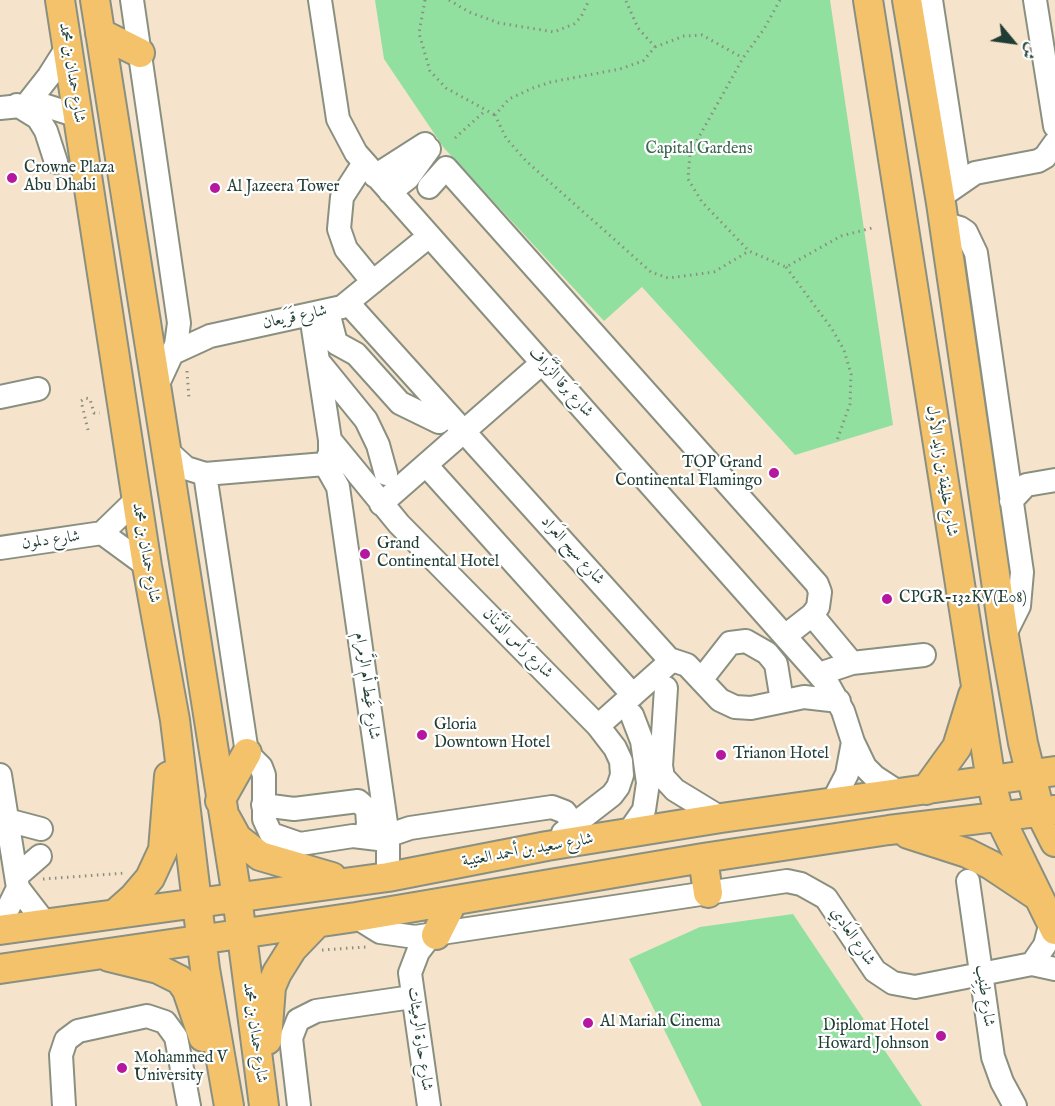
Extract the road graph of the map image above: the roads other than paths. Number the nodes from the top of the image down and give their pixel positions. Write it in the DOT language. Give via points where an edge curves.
graph roads {
  1 [pos="60,0"];
  2 [pos="95,0"];
  3 [pos="132,0"];
  4 [pos="320,0"];
  5 [pos="868,0"];
  6 [pos="908,0"];
  7 [pos="931,0"];
  8 [pos="1035,0"];
  9 [pos="100,33"];
  10 [pos="68,45"];
  11 [pos="140,54"];
  12 [pos="15,105"];
  13 [pos="78,116"];
  14 [pos="1055,126"];
  15 [pos="1055,143"];
  16 [pos="56,162"];
  17 [pos="376,177"];
  18 [pos="427,187"];
  19 [pos="948,203"];
  20 [pos="428,237"];
  21 [pos="374,282"];
  22 [pos="329,310"];
  23 [pos="178,320"];
  24 [pos="210,336"];
  25 [pos="317,360"];
  26 [pos="178,361"];
  27 [pos="542,363"];
  28 [pos="156,387"];
  29 [pos="38,389"];
  30 [pos="0,397"];
  31 [pos="440,422"];
  32 [pos="465,430"];
  33 [pos="330,441"];
  34 [pos="164,448"];
  35 [pos="325,464"];
  36 [pos="426,465"];
  37 [pos="205,474"];
  38 [pos="386,474"];
  39 [pos="1055,480"];
  40 [pos="363,483"];
  41 [pos="339,496"];
  42 [pos="136,500"];
  43 [pos="1011,501"];
  44 [pos="381,504"];
  45 [pos="102,533"];
  46 [pos="0,548"];
  47 [pos="147,566"];
  48 [pos="812,615"];
  49 [pos="769,618"];
  50 [pos="785,636"];
  51 [pos="1004,636"];
  52 [pos="746,641"];
  53 [pos="924,655"];
  54 [pos="671,661"];
  55 [pos="852,663"];
  56 [pos="819,674"];
  57 [pos="975,678"];
  58 [pos="701,680"];
  59 [pos="666,688"];
  60 [pos="782,701"];
  61 [pos="839,701"];
  62 [pos="633,705"];
  63 [pos="175,720"];
  64 [pos="598,726"];
  65 [pos="853,742"];
  66 [pos="248,753"];
  67 [pos="1042,772"];
  68 [pos="0,775"];
  69 [pos="991,781"];
  70 [pos="926,790"];
  71 [pos="898,792"];
  72 [pos="832,803"];
  73 [pos="220,804"];
  74 [pos="263,805"];
  75 [pos="1047,811"];
  76 [pos="722,818"];
  77 [pos="1000,818"];
  78 [pos="7,820"];
  79 [pos="573,824"];
  80 [pos="41,829"];
  81 [pos="889,831"];
  82 [pos="628,833"];
  83 [pos="365,837"];
  84 [pos="388,837"];
  85 [pos="1055,842"];
  86 [pos="547,846"];
  87 [pos="40,856"];
  88 [pos="703,858"];
  89 [pos="388,877"];
  90 [pos="349,881"];
  91 [pos="968,881"];
  92 [pos="17,882"];
  93 [pos="708,893"];
  94 [pos="1036,895"];
  95 [pos="237,897"];
  96 [pos="453,901"];
  97 [pos="197,903"];
  98 [pos="115,914"];
  99 [pos="356,917"];
  100 [pos="45,923"];
  101 [pos="0,925"];
  102 [pos="1053,926"];
  103 [pos="0,930"];
  104 [pos="241,934"];
  105 [pos="434,935"];
  106 [pos="315,937"];
  107 [pos="202,938"];
  108 [pos="390,940"];
  109 [pos="95,954"];
  110 [pos="1032,964"];
  111 [pos="0,969"];
  112 [pos="1055,969"];
  113 [pos="410,973"];
  114 [pos="980,975"];
  115 [pos="412,997"];
  116 [pos="182,1098"];
  117 [pos="71,1101"];
  118 [pos="264,1104"];
  119 [pos="229,1106"];
  120 [pos="299,1106"];
  121 [pos="429,1106"];
  122 [pos="1015,1106"];
  1 -- 10 [label="main road, شارع حمدان بن محمد"];
  2 -- 9 [label="main road, شارع حمدان بن محمد"];
  3 -- 11 [label="street"];
  4 -- 17 [label="street, شارع بَرقا الزَّرَّاف" via="338,119 356,153"];
  5 -- 57 [label="main road, شارع خليفة بن زايد الأول"];
  6 -- 19 [label="main road"];
  7 -- 19 [label="street"];
  8 -- 14 [label="street"];
  9 -- 11 [label="main road"];
  9 -- 28 [label="main road, شارع حمدان بن محمد"];
  10 -- 12 [label="street" via="49,76"];
  10 -- 13 [label="main road, شارع حمدان بن محمد"];
  11 -- 23 [label="street"];
  12 -- 13 [label="street" via="53,106"];
  12 -- 16 [label="street" via="38,118"];
  13 -- 42 [label="main road, شارع حمدان بن محمد"];
  15 -- 19 [label="street" via="1046,157 1038,161 984,170"];
  17 -- 18 [label="street"];
  17 -- 18 [label="street" via="427,146"];
  17 -- 20 [label="street, شارع بَرقا الزَّرَّاف"];
  17 -- 21 [label="street" via="342,197 339,229 346,249"];
  18 -- 48 [label="street" via="446,168 817,584 820,599"];
  19 -- 43 [label="street" via="960,228 975,246"];
  19 -- 51 [label="main road"];
  20 -- 21 [label="street, شارع قَرَيعان"];
  20 -- 27 [label="street, شارع بَرقا الزَّرَّاف"];
  21 -- 22 [label="street, شارع قَرَيعان"];
  22 -- 24 [label="street, شارع قَرَيعان"];
  22 -- 25 [label="street"];
  22 -- 31 [label="street" via="336,343 357,354 400,403"];
  22 -- 32 [label="street, شارع سيح العَراد"];
  23 -- 24 [label="street"];
  23 -- 26 [label="street"];
  24 -- 26 [label="street, شارع قَرَيعان"];
  25 -- 33 [label="street"];
  25 -- 38 [label="street" via="366,420"];
  26 -- 28 [label="street"];
  27 -- 32 [label="street"];
  27 -- 49 [label="street, شارع بَرقا الزَّرَّاف"];
  28 -- 34 [label="main road, شارع حمدان بن محمد"];
  29 -- 30 [label="street"];
  32 -- 36 [label="street"];
  32 -- 54 [label="street, شارع سيح العَراد"];
  33 -- 35 [label="street"];
  33 -- 40 [label="street, شارع رَأس الدَّنَّان"];
  34 -- 37 [label="street" via="186,468"];
  34 -- 73 [label="main road, شارع حمدان بن محمد"];
  35 -- 37 [label="street"];
  35 -- 41 [label="street, شارع غَيط أم الرَّمرام" via="335,479"];
  36 -- 44 [label="street"];
  36 -- 62 [label="street"];
  37 -- 66 [label="street"];
  39 -- 43 [label="street" via="1026,485"];
  40 -- 41 [label="street"];
  40 -- 44 [label="street, شارع رَأس الدَّنَّان"];
  41 -- 84 [label="street, شارع غَيط أم الرَّمرام"];
  42 -- 45 [label="street, شارع دلمون"];
  42 -- 47 [label="main road, شارع حمدان بن محمد"];
  43 -- 51 [label="street" via="1023,584 1019,606"];
  44 -- 64 [label="street, شارع رَأس الدَّنَّان"];
  45 -- 46 [label="street, شارع دلمون"];
  45 -- 47 [label="street, شارع دلمون"];
  47 -- 63 [label="main road, شارع حمدان بن محمد"];
  48 -- 50 [label="street"];
  48 -- 55 [label="street"];
  49 -- 50 [label="street, شارع بَرقا الزَّرَّاف"];
  49 -- 52 [label="street"];
  50 -- 56 [label="street, شارع بَرقا الزَّرَّاف"];
  51 -- 67 [label="main road"];
  52 -- 58 [label="street" via="730,643"];
  52 -- 60 [label="street" via="767,653 776,664"];
  53 -- 55 [label="street"];
  54 -- 58 [label="street, شارع سيح العَراد" via="687,665"];
  54 -- 62 [label="street"];
  55 -- 56 [label="street"];
  56 -- 61 [label="street, شارع بَرقا الزَّرَّاف"];
  57 -- 69 [label="main road, شارع خليفة بن زايد الأول"];
  57 -- 70 [label="main road" via="970,713 957,747"];
  58 -- 60 [label="street, شارع سيح العَراد" via="720,700 735,707 751,708"];
  59 -- 76 [label="street" via="663,777 681,794"];
  60 -- 61 [label="street, شارع سيح العَراد" via="814,697"];
  61 -- 65 [label="street, شارع بَرقا الزَّرَّاف"];
  62 -- 64 [label="street"];
  62 -- 82 [label="street" via="648,783 644,810"];
  63 -- 97 [label="main road, شارع حمدان بن محمد"];
  63 -- 98 [label="main road" via="163,849 150,878"];
  64 -- 79 [label="street, شارع رَأس الدَّنَّان" via="615,748 622,774 612,795"];
  65 -- 71 [label="street, شارع بَرقا الزَّرَّاف" via="865,767"];
  65 -- 72 [label="street, شارع بَرقا الزَّرَّاف" via="847,774"];
  66 -- 73 [label="main road"];
  66 -- 74 [label="street" via="264,775"];
  67 -- 69 [label="main road, شارع سعيد بن أحمد العتيبة"];
  67 -- 75 [label="main road"];
  68 -- 78 [label="street"];
  69 -- 70 [label="main road, شارع سعيد بن أحمد العتيبة"];
  69 -- 77 [label="main road, شارع خليفة بن زايد الأول"];
  70 -- 71 [label="main road, شارع سعيد بن أحمد العتيبة"];
  71 -- 72 [label="main road, شارع سعيد بن أحمد العتيبة"];
  72 -- 76 [label="main road, شارع سعيد بن أحمد العتيبة"];
  73 -- 90 [label="main road" via="237,838 260,856"];
  73 -- 95 [label="main road, شارع حمدان بن محمد"];
  74 -- 83 [label="street" via="271,834 290,843"];
  74 -- 83 [label="street" via="294,809 354,800 367,809"];
  75 -- 77 [label="main road"];
  75 -- 85 [label="main road"];
  76 -- 82 [label="main road, شارع سعيد بن أحمد العتيبة"];
  77 -- 81 [label="main road"];
  77 -- 94 [label="main road, شارع خليفة بن زايد الأول"];
  78 -- 80 [label="street"];
  78 -- 92 [label="street"];
  79 -- 84 [label="street" via="565,812 552,807 410,828"];
  79 -- 86 [label="street, شارع رَأس الدَّنَّان"];
  81 -- 88 [label="main road"];
  81 -- 94 [label="main road" via="967,853"];
  82 -- 86 [label="main road, شارع سعيد بن أحمد العتيبة"];
  83 -- 84 [label="street"];
  84 -- 89 [label="street, شارع غَيط أم الرَّمرام"];
  86 -- 89 [label="main road, شارع سعيد بن أحمد العتيبة"];
  87 -- 92 [label="street"];
  88 -- 93 [label="main road"];
  88 -- 96 [label="main road"];
  89 -- 90 [label="main road, شارع سعيد بن أحمد العتيبة"];
  90 -- 95 [label="main road, شارع سعيد بن أحمد العتيبة"];
  91 -- 114 [label="street, شارع طِنِيب"];
  92 -- 100 [label="street"];
  92 -- 101 [label="street"];
  93 -- 105 [label="street, شارع العَادِي"];
  93 -- 114 [label="street, شارع العَادِي" via="787,881 801,884 826,898 875,971 893,983 915,987"];
  94 -- 102 [label="main road, شارع خليفة بن زايد الأول"];
  95 -- 97 [label="main road, شارع سعيد بن أحمد العتيبة"];
  95 -- 104 [label="main road, شارع حمدان بن محمد"];
  96 -- 99 [label="main road"];
  96 -- 105 [label="main road"];
  97 -- 98 [label="main road, شارع سعيد بن أحمد العتيبة"];
  97 -- 107 [label="main road, شارع حمدان بن محمد"];
  98 -- 100 [label="main road, شارع سعيد بن أحمد العتيبة"];
  99 -- 106 [label="main road"];
  99 -- 108 [label="street"];
  100 -- 103 [label="main road, شارع سعيد بن أحمد العتيبة"];
  102 -- 110 [label="street"];
  104 -- 106 [label="main road"];
  104 -- 107 [label="main road"];
  104 -- 118 [label="main road, شارع حمدان بن محمد"];
  105 -- 108 [label="street, شارع العَادِي"];
  105 -- 113 [label="street, شارع حارة الرميثات" via="418,952"];
  106 -- 118 [label="main road" via="284,960 272,987"];
  107 -- 109 [label="main road"];
  107 -- 119 [label="main road, شارع حمدان بن محمد"];
  108 -- 113 [label="street, شارع حارة الرميثات"];
  109 -- 111 [label="main road"];
  109 -- 119 [label="main road" via="158,969 180,980"];
  110 -- 112 [label="street, شارع العَادِي"];
  110 -- 114 [label="street, شارع العَادِي"];
  113 -- 115 [label="street, شارع حارة الرميثات"];
  114 -- 122 [label="street, شارع طِنِيب" via="993,1057"];
  115 -- 120 [label="street" via="316,1011 298,1020 291,1038"];
  115 -- 121 [label="street, شارع حارة الرميثات"];
  116 -- 117 [label="street" via="176,1037 165,1022 138,1018 72,1035 66,1040 61,1055"];
}
